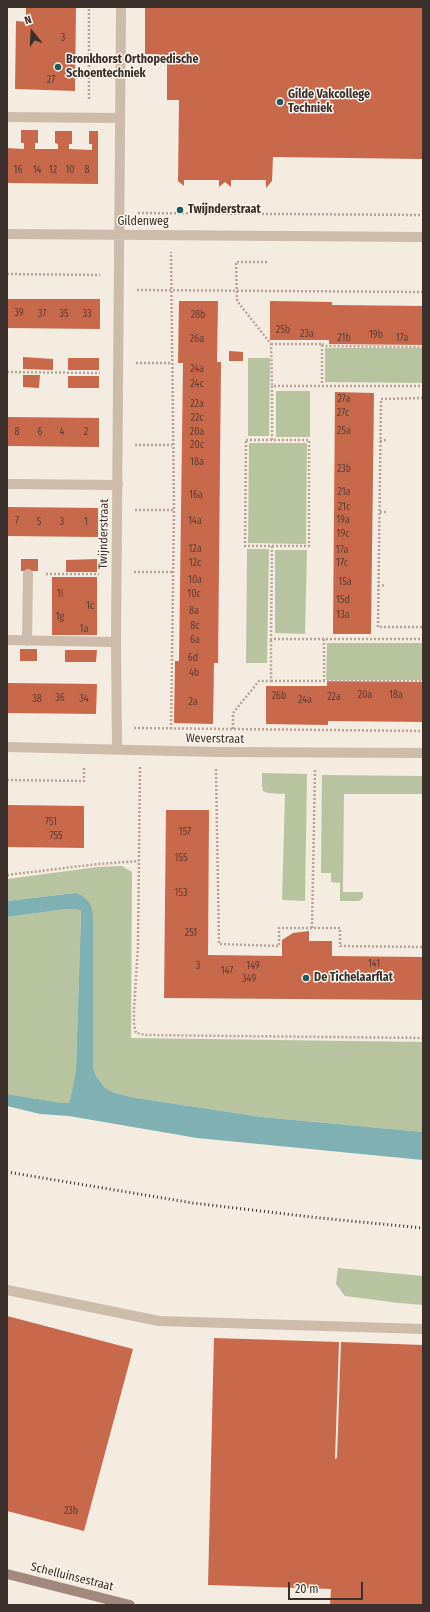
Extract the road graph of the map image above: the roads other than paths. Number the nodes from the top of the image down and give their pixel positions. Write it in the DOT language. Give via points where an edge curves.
graph roads {
  1 [pos="121,7"];
  2 [pos="7,118"];
  3 [pos="120,118"];
  4 [pos="7,234"];
  5 [pos="119,235"];
  6 [pos="423,237"];
  7 [pos="7,484"];
  8 [pos="118,485"];
  9 [pos="28,574"];
  10 [pos="7,640"];
  11 [pos="27,641"];
  12 [pos="116,642"];
  13 [pos="7,747"];
  14 [pos="117,749"];
  15 [pos="423,753"];
  16 [pos="7,1290"];
  17 [pos="423,1329"];
  18 [pos="7,1574"];
  19 [pos="130,1605"];
  1 -- 3 [label="street, Twijnderstraat"];
  2 -- 3 [label="street"];
  3 -- 5 [label="street, Twijnderstraat"];
  4 -- 5 [label="street, Gildenweg"];
  5 -- 6 [label="street, Gildenweg"];
  5 -- 8 [label="street, Twijnderstraat"];
  7 -- 8 [label="street"];
  8 -- 12 [label="street, Twijnderstraat"];
  9 -- 11 [label="street"];
  10 -- 11 [label="street"];
  11 -- 12 [label="street"];
  12 -- 14 [label="street, Twijnderstraat"];
  13 -- 14 [label="street, Weverstraat"];
  14 -- 15 [label="street, Weverstraat"];
  16 -- 17 [label="street" via="159,1321"];
  18 -- 19 [label="street, Schelluinsestraat"];
}
